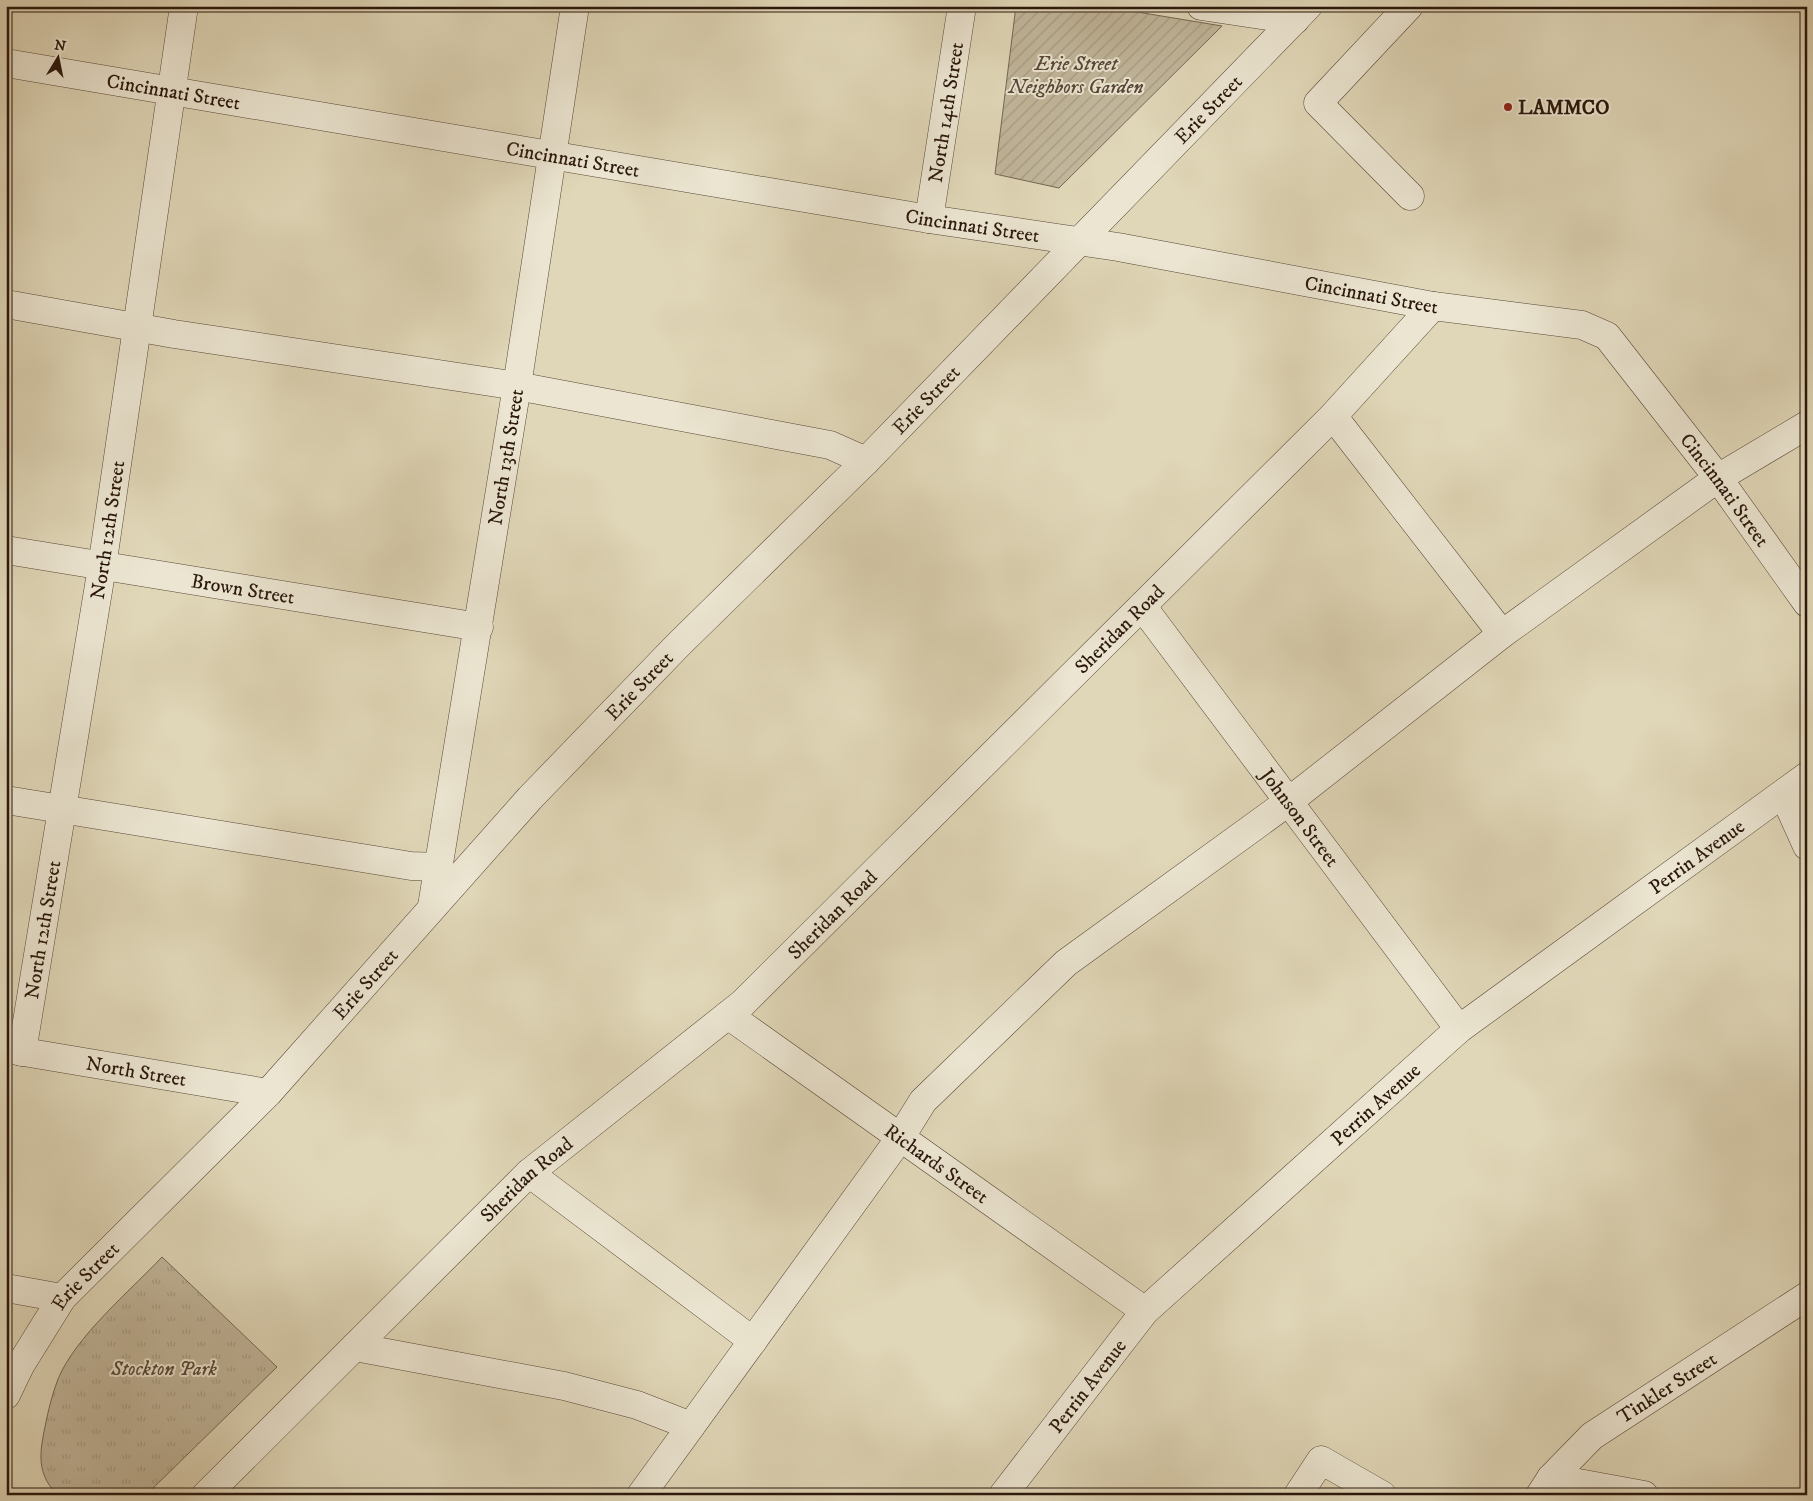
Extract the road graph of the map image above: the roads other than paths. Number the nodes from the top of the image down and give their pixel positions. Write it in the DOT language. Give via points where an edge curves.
graph roads {
  1 [pos="184,6"];
  2 [pos="575,6"];
  3 [pos="962,6"];
  4 [pos="1201,6"];
  5 [pos="1409,6"];
  6 [pos="1301,13"];
  7 [pos="6,63"];
  8 [pos="170,89"];
  9 [pos="552,154"];
  10 [pos="1410,196"];
  11 [pos="929,219"];
  12 [pos="1079,241"];
  13 [pos="6,304"];
  14 [pos="1433,306"];
  15 [pos="136,328"];
  16 [pos="517,386"];
  17 [pos="1333,416"];
  18 [pos="1807,425"];
  19 [pos="866,461"];
  20 [pos="1718,478"];
  21 [pos="6,550"];
  22 [pos="102,567"];
  23 [pos="1807,603"];
  24 [pos="1142,606"];
  25 [pos="479,627"];
  26 [pos="1502,634"];
  27 [pos="1807,776"];
  28 [pos="1784,795"];
  29 [pos="6,800"];
  30 [pos="1288,802"];
  31 [pos="62,809"];
  32 [pos="1807,846"];
  33 [pos="439,867"];
  34 [pos="432,906"];
  35 [pos="728,1015"];
  36 [pos="1459,1030"];
  37 [pos="14,1050"];
  38 [pos="268,1093"];
  39 [pos="900,1138"];
  40 [pos="529,1174"];
  41 [pos="6,1288"];
  42 [pos="1807,1296"];
  43 [pos="62,1298"];
  44 [pos="1145,1311"];
  45 [pos="753,1341"];
  46 [pos="355,1347"];
  47 [pos="6,1395"];
  48 [pos="691,1426"];
  49 [pos="1546,1486"];
  50 [pos="206,1495"];
  51 [pos="641,1495"];
  52 [pos="1003,1495"];
  53 [pos="1298,1495"];
  54 [pos="1382,1495"];
  55 [pos="1644,1495"];
  1 -- 8 [label="street, North 12th Street"];
  2 -- 9 [label="street, North 13th Street"];
  3 -- 11 [label="street, North 14th Street"];
  4 -- 6 [label="street"];
  5 -- 10 [label="street" via="1318,103"];
  6 -- 12 [label="street, Erie Street"];
  7 -- 8 [label="street, Cincinnati Street"];
  8 -- 9 [label="street, Cincinnati Street"];
  8 -- 15 [label="street, North 12th Street"];
  9 -- 11 [label="street, Cincinnati Street"];
  9 -- 16 [label="street, North 13th Street"];
  11 -- 12 [label="street, Cincinnati Street"];
  12 -- 14 [label="street, Cincinnati Street"];
  12 -- 19 [label="street, Erie Street"];
  13 -- 15 [label="street"];
  14 -- 17 [label="street, Sheridan Road"];
  14 -- 20 [label="street, Cincinnati Street" via="1582,324 1608,336"];
  15 -- 16 [label="street"];
  15 -- 22 [label="street, North 12th Street"];
  16 -- 19 [label="street" via="830,445"];
  16 -- 25 [label="street, North 13th Street"];
  17 -- 24 [label="street, Sheridan Road"];
  17 -- 26 [label="street"];
  18 -- 20 [label="street"];
  19 -- 34 [label="street, Erie Street" via="679,644 530,798"];
  20 -- 23 [label="street, Cincinnati Street"];
  20 -- 26 [label="street"];
  21 -- 22 [label="street, Brown Street"];
  22 -- 25 [label="street, Brown Street"];
  22 -- 31 [label="street, North 12th Street"];
  24 -- 30 [label="street, Johnson Street"];
  24 -- 35 [label="street, Sheridan Road"];
  25 -- 33 [label="street, North 13th Street"];
  26 -- 30 [label="street"];
  27 -- 28 [label="street, Perrin Avenue"];
  28 -- 32 [label="street"];
  28 -- 36 [label="street, Perrin Avenue"];
  29 -- 31 [label="street"];
  30 -- 36 [label="street, Johnson Street"];
  30 -- 39 [label="street" via="1066,963 923,1101"];
  31 -- 33 [label="street" via="411,866"];
  31 -- 37 [label="street, North 12th Street"];
  33 -- 34 [label="street, North 13th Street"];
  34 -- 38 [label="street, Erie Street"];
  35 -- 39 [label="street, Richards Street"];
  35 -- 40 [label="street, Sheridan Road"];
  36 -- 44 [label="street, Perrin Avenue"];
  37 -- 38 [label="street, North Street"];
  38 -- 43 [label="street, Erie Street"];
  39 -- 44 [label="street, Richards Street"];
  39 -- 45 [label="street"];
  40 -- 45 [label="street"];
  40 -- 46 [label="street, Sheridan Road"];
  41 -- 43 [label="street"];
  42 -- 49 [label="street, Tinkler Street" via="1592,1436"];
  43 -- 47 [label="street, Erie Street" via="21,1364"];
  44 -- 52 [label="street, Perrin Avenue"];
  45 -- 48 [label="street"];
  46 -- 48 [label="street" via="564,1386 637,1406"];
  46 -- 50 [label="street, Sheridan Road"];
  48 -- 51 [label="street"];
  49 -- 55 [label="street"];
  53 -- 54 [label="street" via="1321,1460"];
}
